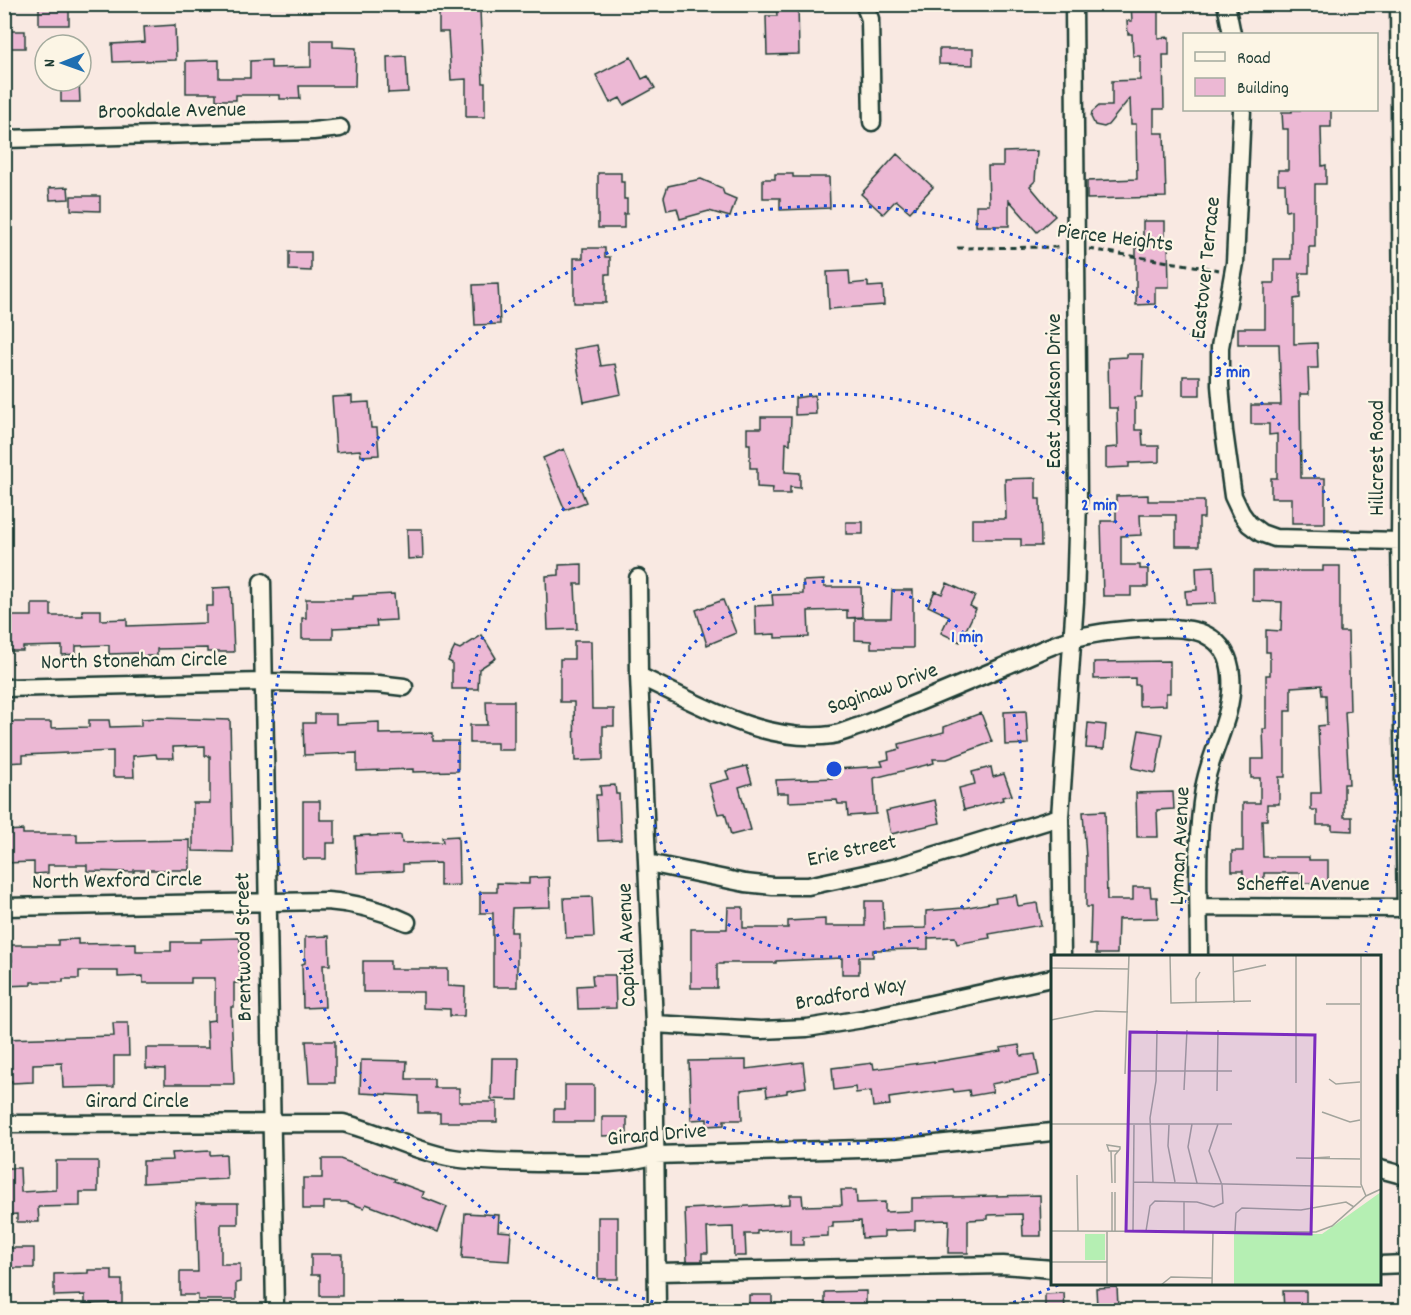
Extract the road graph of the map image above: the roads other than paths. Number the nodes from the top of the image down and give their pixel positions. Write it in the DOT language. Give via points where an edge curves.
graph roads {
  1 [pos="1074,4"];
  2 [pos="1226,4"];
  3 [pos="1399,4"];
  4 [pos="870,9"];
  5 [pos="1232,33"];
  6 [pos="1242,111"];
  7 [pos="872,122"];
  8 [pos="340,128"];
  9 [pos="4,139"];
  10 [pos="1404,145"];
  11 [pos="1403,517"];
  12 [pos="1400,541"];
  13 [pos="638,578"];
  14 [pos="262,582"];
  15 [pos="1072,639"];
  16 [pos="639,676"];
  17 [pos="264,682"];
  18 [pos="404,687"];
  19 [pos="4,688"];
  20 [pos="1405,702"];
  21 [pos="1060,817"];
  22 [pos="648,863"];
  23 [pos="267,902"];
  24 [pos="4,907"];
  25 [pos="1199,907"];
  26 [pos="1406,910"];
  27 [pos="407,921"];
  28 [pos="1062,955"];
  29 [pos="1198,955"];
  30 [pos="1051,978"];
  31 [pos="654,1024"];
  32 [pos="4,1124"];
  33 [pos="270,1124"];
  34 [pos="1051,1132"];
  35 [pos="655,1155"];
  36 [pos="1381,1169"];
  37 [pos="1407,1176"];
  38 [pos="1407,1264"];
  39 [pos="1381,1265"];
  40 [pos="1051,1269"];
  41 [pos="657,1272"];
  42 [pos="275,1311"];
  43 [pos="657,1311"];
  1 -- 15 [label="street, East Jackson Drive" via="1078,500"];
  2 -- 5 [label="street"];
  3 -- 10 [label="street, Hillcrest Road"];
  4 -- 7 [label="street"];
  6 -- 12 [label="street, Eastover Terrace" via="1233,272 1220,347 1233,496 1249,524 1275,538"];
  8 -- 9 [label="street, Brookdale Avenue"];
  10 -- 11 [label="street, Hillcrest Road"];
  11 -- 12 [label="street, Hillcrest Road"];
  12 -- 20 [label="street, Hillcrest Road"];
  13 -- 16 [label="street, Capital Avenue"];
  14 -- 17 [label="street, Brentwood Street"];
  15 -- 16 [label="street, Saginaw Drive" via="834,734 790,735 749,726"];
  15 -- 21 [label="street, East Jackson Drive"];
  15 -- 25 [label="street, Lyman Avenue" via="1146,628 1177,629 1204,634 1226,654 1232,695 1204,787"];
  16 -- 22 [label="street, Capital Avenue"];
  17 -- 18 [label="street, North Stoneham Circle"];
  17 -- 19 [label="street, North Stoneham Circle"];
  17 -- 23 [label="street, Brentwood Street"];
  20 -- 26 [label="street, Hillcrest Road"];
  21 -- 22 [label="street, Erie Street" via="897,867 808,886 745,883"];
  21 -- 28 [label="street, East Jackson Drive"];
  22 -- 31 [label="street, Capital Avenue"];
  23 -- 24 [label="street, North Wexford Circle"];
  23 -- 27 [label="street, North Wexford Circle" via="352,903"];
  23 -- 33 [label="street, Brentwood Street"];
  25 -- 26 [label="street, Scheffel Avenue"];
  25 -- 29 [label="street, Lyman Avenue"];
  30 -- 31 [label="street, Bradford Way" via="807,1028 761,1030"];
  31 -- 35 [label="street, Capital Avenue"];
  32 -- 33 [label="street, Girard Circle"];
  33 -- 35 [label="street, Girard Drive" via="343,1123 452,1158 501,1162 606,1164"];
  33 -- 42 [label="street, Brentwood Street"];
  34 -- 35 [label="street, Girard Drive" via="897,1148"];
  35 -- 41 [label="street, Capital Avenue"];
  36 -- 37 [label="street"];
  38 -- 39 [label="street"];
  40 -- 41 [label="street" via="1003,1265"];
  41 -- 43 [label="street, Capital Avenue"];
}
